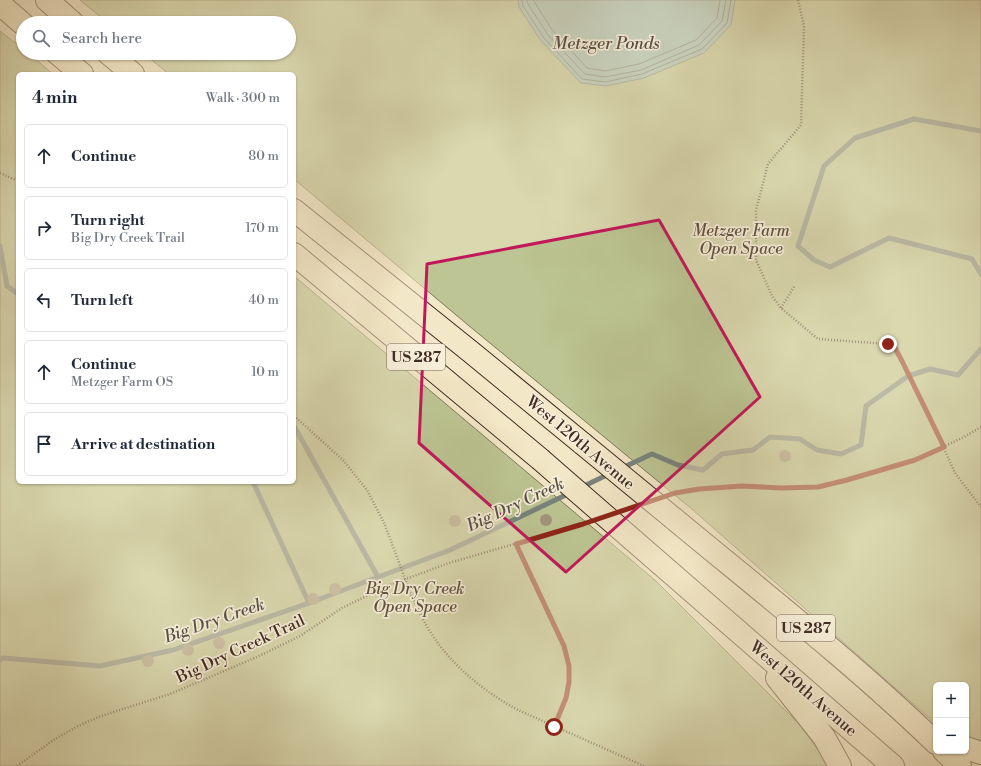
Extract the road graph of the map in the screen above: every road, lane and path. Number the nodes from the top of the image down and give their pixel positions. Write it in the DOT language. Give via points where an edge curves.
graph roads {
  1 [pos="47,0"];
  2 [pos="798,0"];
  3 [pos="0,4"];
  4 [pos="65,16"];
  5 [pos="16,18"];
  6 [pos="65,60"];
  7 [pos="116,60"];
  8 [pos="80,72"];
  9 [pos="131,72"];
  10 [pos="0,173"];
  11 [pos="16,180"];
  12 [pos="296,212"];
  13 [pos="296,256"];
  14 [pos="795,286"];
  15 [pos="781,308"];
  16 [pos="296,418"];
  17 [pos="981,427"];
  18 [pos="944,447"];
  19 [pos="668,495"];
  20 [pos="981,507"];
  21 [pos="590,522"];
  22 [pos="516,544"];
  23 [pos="744,636"];
  24 [pos="915,723"];
  25 [pos="554,727"];
  26 [pos="933,733"];
  27 [pos="933,740"];
  28 [pos="969,749"];
  29 [pos="981,753"];
  30 [pos="947,754"];
  31 [pos="17,766"];
  32 [pos="644,766"];
  33 [pos="840,766"];
  34 [pos="892,766"];
  35 [pos="960,766"];
  1 -- 4 [label="main road"];
  2 -- 15 [label="path" via="804,26 801,125 768,164 756,210 756,260 772,296"];
  3 -- 5 [label="main road"];
  6 -- 8 [label="main road"];
  7 -- 9 [label="main road"];
  10 -- 11 [label="path"];
  12 -- 24 [label="main road, West 120th Avenue / US 287, bridge" via="584,444"];
  13 -- 23 [label="main road, West 120th Avenue / US 287, bridge" via="540,459"];
  14 -- 15 [label="path"];
  15 -- 18 [label="path" via="818,339 888,344 895,348"];
  16 -- 25 [label="path, bridge" via="343,460 368,490 385,525 411,595 425,624 442,648 462,670 501,701"];
  17 -- 18 [label="path"];
  18 -- 19 [label="path" via="915,460 818,487 742,486 699,489"];
  18 -- 20 [label="path" via="955,472"];
  21 -- 22 [label="path, Big Dry Creek Trail"];
  22 -- 25 [label="path" via="564,646 569,666 566,698"];
  22 -- 31 [label="path, Big Dry Creek Trail" via="449,563 387,586 342,608 300,636 257,657 170,694 78,726"];
  23 -- 33 [label="main road, US 287" via="824,737"];
  23 -- 34 [label="main road, West 120th Avenue / US 287"];
  24 -- 26 [label="main road"];
  24 -- 27 [label="main road, West 120th Avenue / US 287"];
  25 -- 32 [label="path"];
  28 -- 29 [label="main road"];
  30 -- 35 [label="main road"];
}
